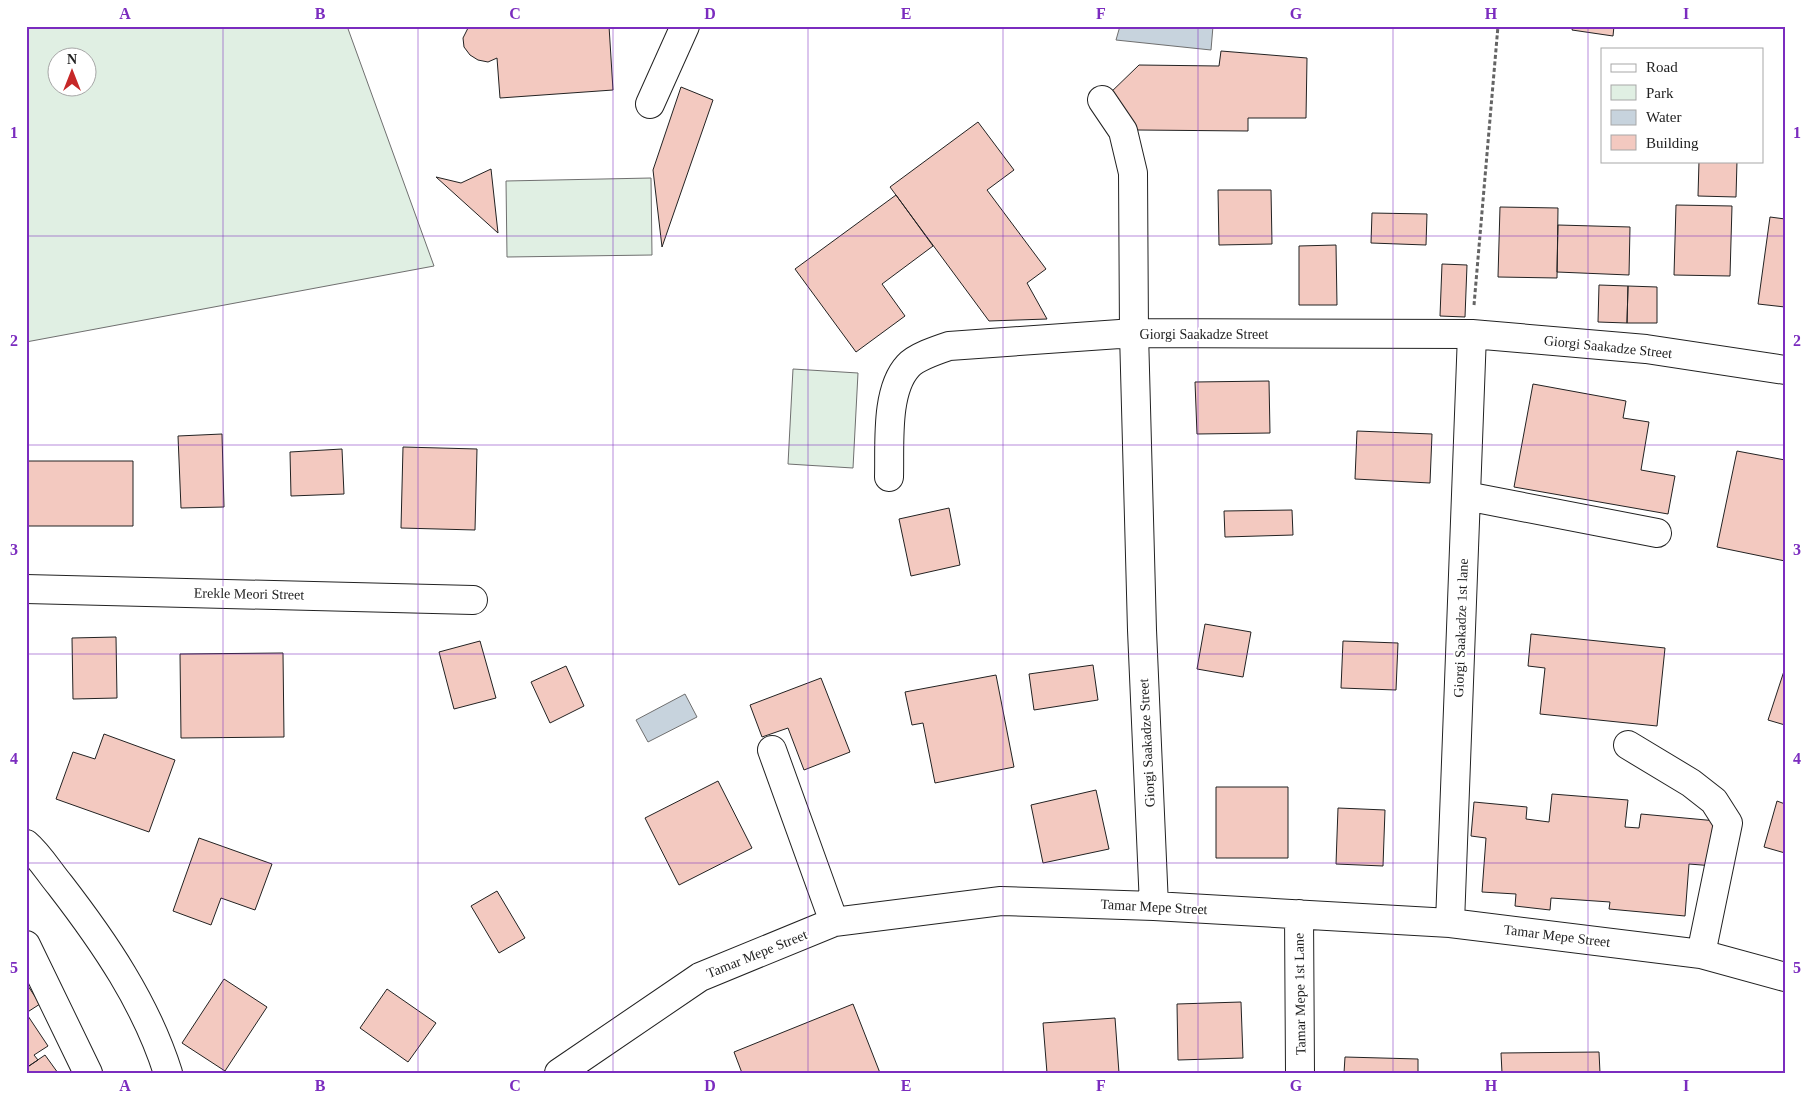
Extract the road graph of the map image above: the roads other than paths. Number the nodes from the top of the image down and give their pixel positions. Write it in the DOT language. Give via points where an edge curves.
graph roads {
  1 [pos="685,26"];
  2 [pos="1102,100"];
  3 [pos="650,104"];
  4 [pos="1134,332"];
  5 [pos="1472,334"];
  6 [pos="1785,370"];
  7 [pos="889,477"];
  8 [pos="1466,496"];
  9 [pos="1657,532"];
  10 [pos="26,588"];
  11 [pos="473,600"];
  12 [pos="1628,744"];
  13 [pos="772,750"];
  14 [pos="26,844"];
  15 [pos="1154,906"];
  16 [pos="1299,914"];
  17 [pos="834,922"];
  18 [pos="1450,923"];
  19 [pos="26,945"];
  20 [pos="1701,954"];
  21 [pos="1785,977"];
  22 [pos="88,1073"];
  23 [pos="168,1073"];
  24 [pos="559,1073"];
  25 [pos="1300,1073"];
  1 -- 3 [label="street"];
  2 -- 4 [label="street" via="1122,131 1133,173"];
  4 -- 5 [label="street, Giorgi Saakadze Street"];
  4 -- 7 [label="street" via="949,346 932,351 908,365 896,384"];
  4 -- 15 [label="street, Giorgi Saakadze Street"];
  5 -- 6 [label="street, Giorgi Saakadze Street" via="1646,350"];
  5 -- 8 [label="street, Giorgi Saakadze 1st lane"];
  8 -- 9 [label="street"];
  8 -- 18 [label="street, Giorgi Saakadze 1st lane"];
  10 -- 11 [label="street, Erekle Meori Street"];
  12 -- 20 [label="street" via="1714,801 1728,823"];
  13 -- 17 [label="street"];
  14 -- 23 [label="street" via="87,920 133,991"];
  15 -- 16 [label="street, Tamar Mepe Street"];
  15 -- 17 [label="street, Tamar Mepe Street" via="1001,901"];
  16 -- 18 [label="street, Tamar Mepe Street"];
  16 -- 25 [label="street, Tamar Mepe 1st Lane"];
  17 -- 24 [label="street, Tamar Mepe Street" via="700,977"];
  18 -- 20 [label="street, Tamar Mepe Street"];
  19 -- 22 [label="street"];
  20 -- 21 [label="street, Tamar Mepe Street"];
}
